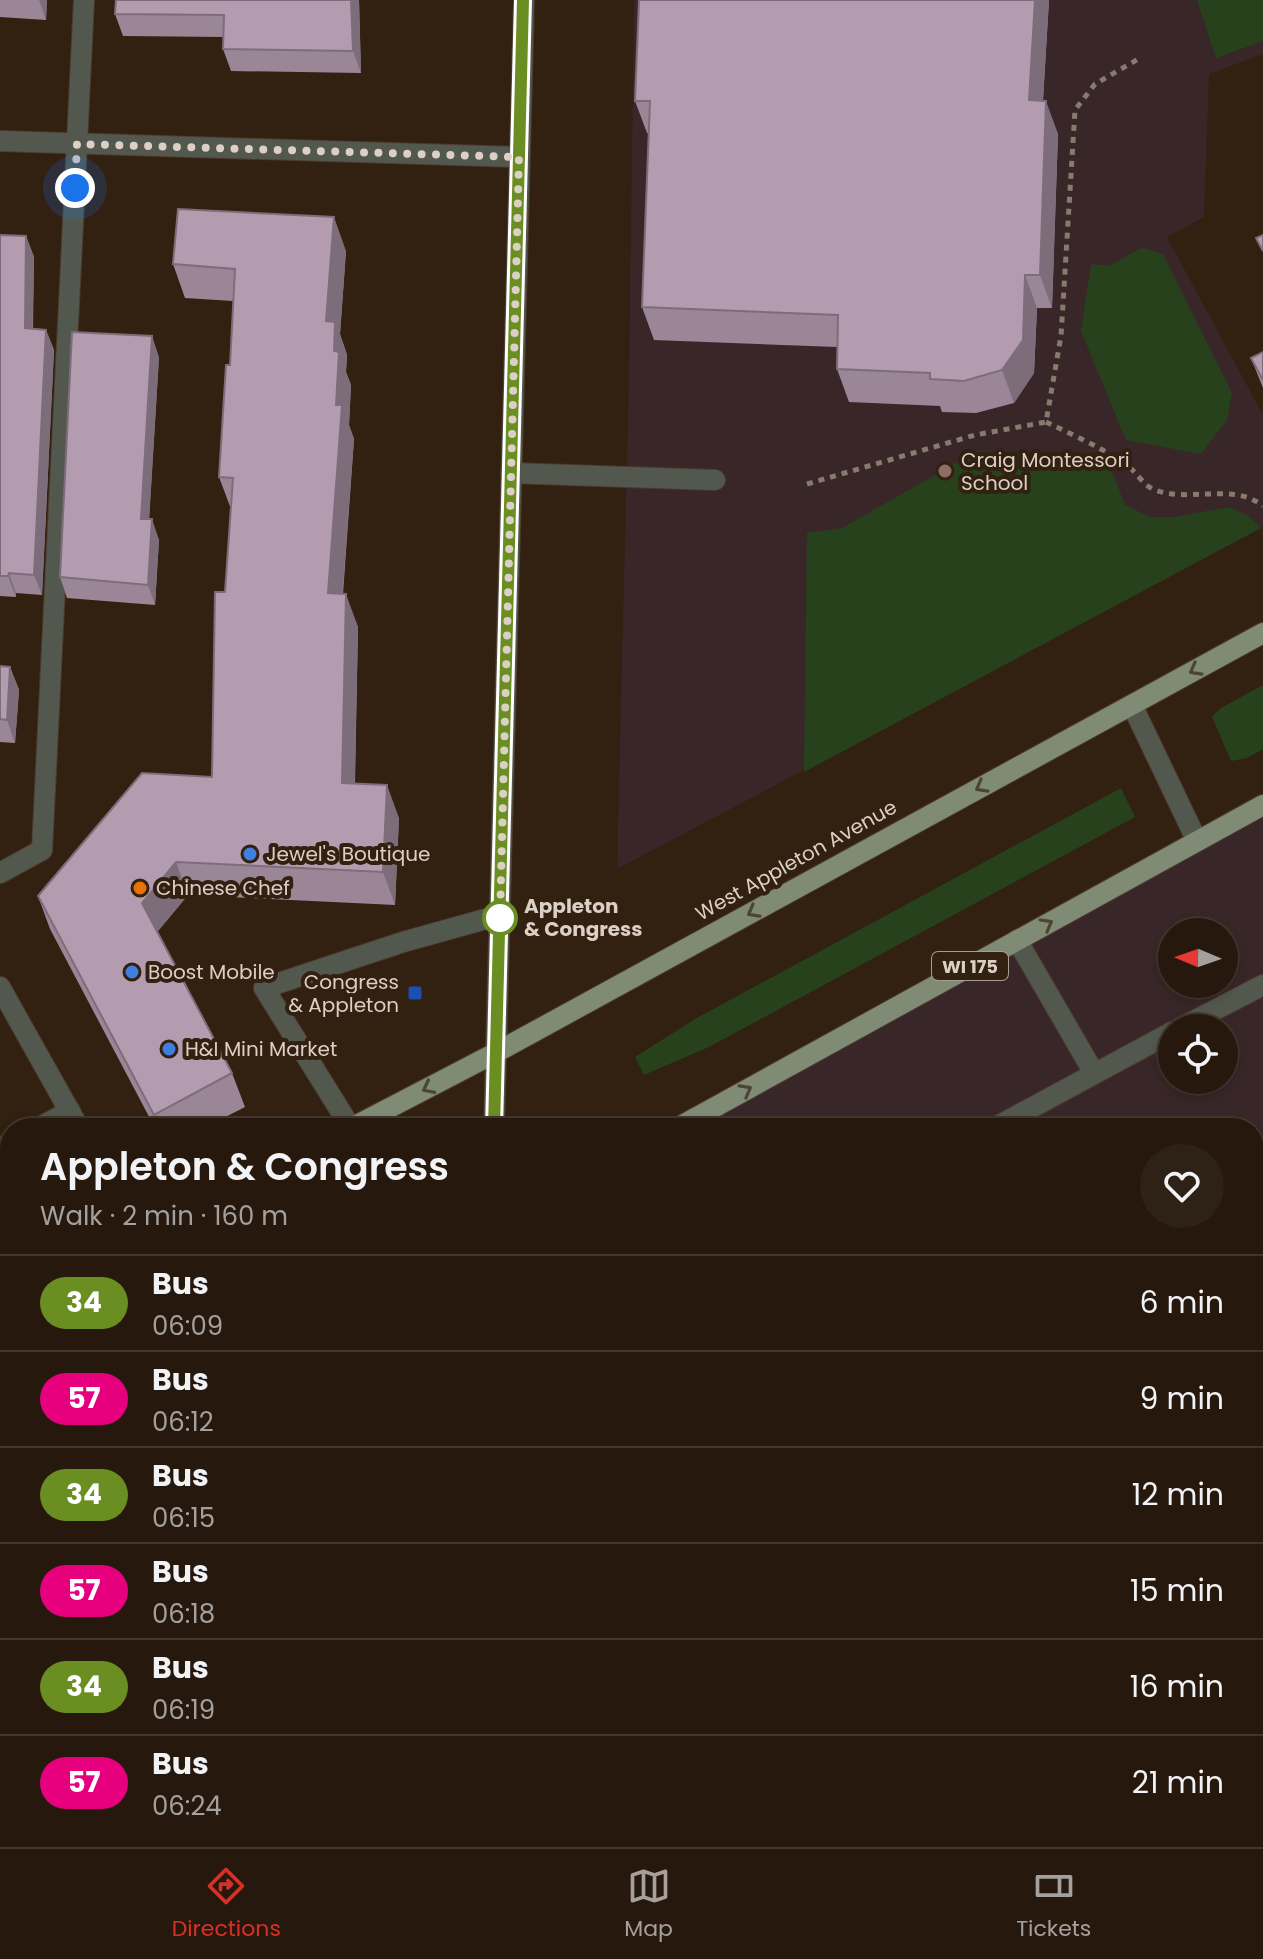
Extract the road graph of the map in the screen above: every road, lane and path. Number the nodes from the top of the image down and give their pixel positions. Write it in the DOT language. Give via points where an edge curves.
graph roads {
  1 [pos="84,0"];
  2 [pos="524,0"];
  3 [pos="1140,58"];
  4 [pos="0,141"];
  5 [pos="77,144"];
  6 [pos="519,157"];
  7 [pos="1046,422"];
  8 [pos="511,473"];
  9 [pos="715,480"];
  10 [pos="807,484"];
  11 [pos="1263,506"];
  12 [pos="1263,633"];
  13 [pos="1132,705"];
  14 [pos="1263,805"];
  15 [pos="1197,841"];
  16 [pos="0,873"];
  17 [pos="500,915"];
  18 [pos="1017,940"];
  19 [pos="1263,985"];
  20 [pos="0,987"];
  21 [pos="1207,1014"];
  22 [pos="1158,1039"];
  23 [pos="497,1052"];
  24 [pos="1094,1073"];
  25 [pos="73,1118"];
  26 [pos="345,1118"];
  27 [pos="370,1118"];
  28 [pos="494,1118"];
  29 [pos="695,1118"];
  30 [pos="1012,1118"];
  1 -- 5 [label="street"];
  2 -- 6 [label="street"];
  3 -- 7 [label="path" via="1095,84 1075,110 1061,336"];
  4 -- 5 [label="street"];
  5 -- 6 [label="street"];
  5 -- 16 [label="street" via="42,850"];
  6 -- 8 [label="street"];
  7 -- 10 [label="path" via="975,435"];
  7 -- 11 [label="path" via="1128,466 1152,490 1185,497 1238,495"];
  8 -- 9 [label="street"];
  8 -- 17 [label="street"];
  12 -- 13 [label="main road, West Appleton Avenue, one-way"];
  13 -- 15 [label="street"];
  13 -- 23 [label="main road, West Appleton Avenue, one-way"];
  14 -- 15 [label="main road, WI 175"];
  18 -- 15 [label="main road, WI 175, one-way"];
  17 -- 23 [label="street"];
  17 -- 26 [label="street" via="264,988"];
  18 -- 24 [label="street"];
  29 -- 18 [label="main road, WI 175, one-way"];
  19 -- 21 [label="street"];
  20 -- 25 [label="street"];
  22 -- 24 [label="street"];
  23 -- 27 [label="main road, West Appleton Avenue, one-way"];
  23 -- 28 [label="street"];
  24 -- 30 [label="street"];
}
